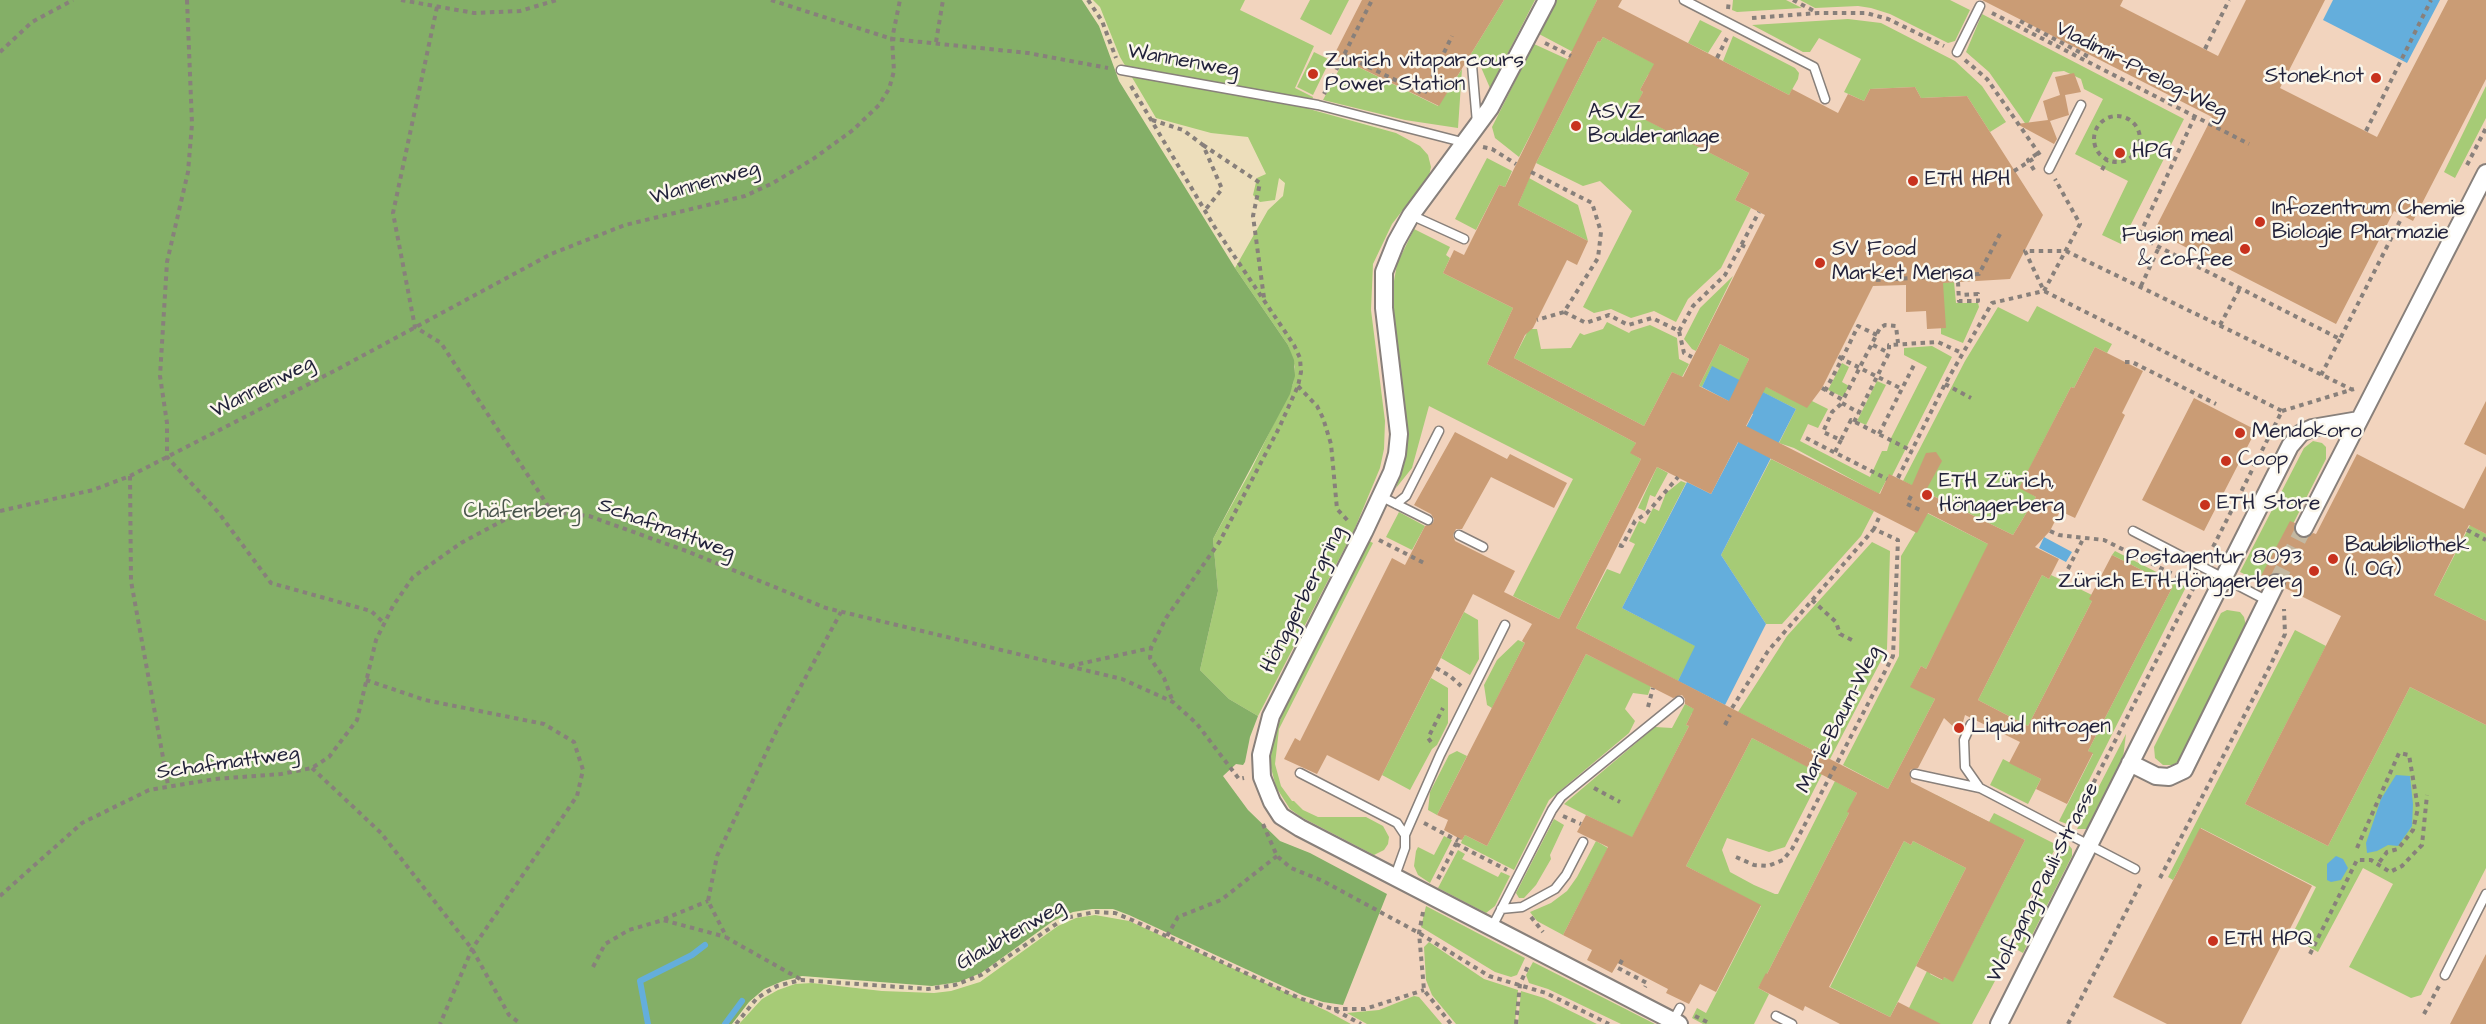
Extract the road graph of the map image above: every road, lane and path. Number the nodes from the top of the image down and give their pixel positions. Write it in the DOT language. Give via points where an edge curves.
graph roads {
  1 [pos="73,0"];
  2 [pos="188,0"];
  3 [pos="401,0"];
  4 [pos="557,0"];
  5 [pos="771,0"];
  6 [pos="900,0"];
  7 [pos="943,0"];
  8 [pos="1088,0"];
  9 [pos="1372,0"];
  10 [pos="1546,0"];
  11 [pos="1684,0"];
  12 [pos="1793,0"];
  13 [pos="2229,0"];
  14 [pos="2430,0"];
  15 [pos="1980,6"];
  16 [pos="436,7"];
  17 [pos="1818,13"];
  18 [pos="1726,20"];
  19 [pos="2020,23"];
  20 [pos="1528,35"];
  21 [pos="1452,36"];
  22 [pos="892,39"];
  23 [pos="936,42"];
  24 [pos="1724,44"];
  25 [pos="2205,49"];
  26 [pos="0,52"];
  27 [pos="1957,52"];
  28 [pos="1344,55"];
  29 [pos="1571,56"];
  30 [pos="1717,58"];
  31 [pos="1472,65"];
  32 [pos="1121,70"];
  33 [pos="1825,99"];
  34 [pos="2179,101"];
  35 [pos="1318,105"];
  36 [pos="2081,105"];
  37 [pos="2178,108"];
  38 [pos="2195,116"];
  39 [pos="1151,120"];
  40 [pos="2223,123"];
  41 [pos="1478,126"];
  42 [pos="2220,129"];
  43 [pos="2366,131"];
  44 [pos="1466,143"];
  45 [pos="2249,144"];
  46 [pos="1203,145"];
  47 [pos="1492,149"];
  48 [pos="2038,153"];
  49 [pos="2033,159"];
  50 [pos="2028,160"];
  51 [pos="2107,160"];
  52 [pos="1516,164"];
  53 [pos="2102,170"];
  54 [pos="2014,171"];
  55 [pos="2050,171"];
  56 [pos="1532,172"];
  57 [pos="2484,181"];
  58 [pos="2379,203"];
  59 [pos="2376,209"];
  60 [pos="1205,210"];
  61 [pos="1759,212"];
  62 [pos="1411,215"];
  63 [pos="2400,221"];
  64 [pos="2000,234"];
  65 [pos="1464,239"];
  66 [pos="1741,245"];
  67 [pos="2159,247"];
  68 [pos="1748,248"];
  69 [pos="2066,250"];
  70 [pos="1959,276"];
  71 [pos="1876,280"];
  72 [pos="2141,286"];
  73 [pos="2240,288"];
  74 [pos="2044,291"];
  75 [pos="1960,295"];
  76 [pos="1265,300"];
  77 [pos="1564,312"];
  78 [pos="1537,320"];
  79 [pos="2220,325"];
  80 [pos="415,327"];
  81 [pos="1679,331"];
  82 [pos="1877,335"];
  83 [pos="2340,339"];
  84 [pos="1898,343"];
  85 [pos="1873,345"];
  86 [pos="1889,353"];
  87 [pos="1962,353"];
  88 [pos="1692,357"];
  89 [pos="1840,358"];
  90 [pos="2125,363"];
  91 [pos="1914,365"];
  92 [pos="1861,368"];
  93 [pos="2321,375"];
  94 [pos="1878,377"];
  95 [pos="2358,380"];
  96 [pos="1945,384"];
  97 [pos="1298,386"];
  98 [pos="1902,389"];
  99 [pos="2353,390"];
  100 [pos="1971,398"];
  101 [pos="1842,402"];
  102 [pos="2216,404"];
  103 [pos="2282,411"];
  104 [pos="1859,413"];
  105 [pos="2359,420"];
  106 [pos="1854,422"];
  107 [pos="1439,431"];
  108 [pos="1879,434"];
  109 [pos="1806,438"];
  110 [pos="1841,440"];
  111 [pos="1912,451"];
  112 [pos="1835,452"];
  113 [pos="167,457"];
  114 [pos="130,476"];
  115 [pos="1678,477"];
  116 [pos="1898,478"];
  117 [pos="1887,479"];
  118 [pos="1380,496"];
  119 [pos="1911,496"];
  120 [pos="1396,504"];
  121 [pos="1920,510"];
  122 [pos="0,511"];
  123 [pos="552,512"];
  124 [pos="1880,514"];
  125 [pos="1428,520"];
  126 [pos="1355,528"];
  127 [pos="2304,528"];
  128 [pos="1874,529"];
  129 [pos="2467,530"];
  130 [pos="2050,531"];
  131 [pos="2133,531"];
  132 [pos="1459,535"];
  133 [pos="2083,538"];
  134 [pos="1379,540"];
  135 [pos="2486,540"];
  136 [pos="1619,545"];
  137 [pos="1483,548"];
  138 [pos="1424,563"];
  139 [pos="2203,567"];
  140 [pos="2068,569"];
  141 [pos="2223,577"];
  142 [pos="2276,584"];
  143 [pos="2195,585"];
  144 [pos="1812,600"];
  145 [pos="2287,600"];
  146 [pos="2268,601"];
  147 [pos="841,612"];
  148 [pos="384,624"];
  149 [pos="1504,625"];
  150 [pos="1854,641"];
  151 [pos="1151,648"];
  152 [pos="1068,666"];
  153 [pos="1436,668"];
  154 [pos="366,680"];
  155 [pos="1679,701"];
  156 [pos="1173,702"];
  157 [pos="1443,708"];
  158 [pos="1732,708"];
  159 [pos="1463,710"];
  160 [pos="1730,715"];
  161 [pos="1971,724"];
  162 [pos="1725,725"];
  163 [pos="1428,738"];
  164 [pos="2130,763"];
  165 [pos="312,768"];
  166 [pos="1300,773"];
  167 [pos="1915,774"];
  168 [pos="1262,777"];
  169 [pos="1580,781"];
  170 [pos="168,785"];
  171 [pos="1980,788"];
  172 [pos="2427,795"];
  173 [pos="1272,802"];
  174 [pos="1620,802"];
  175 [pos="1413,818"];
  176 [pos="2067,834"];
  177 [pos="1405,835"];
  178 [pos="1458,841"];
  179 [pos="1583,842"];
  180 [pos="2089,845"];
  181 [pos="2357,848"];
  182 [pos="1276,856"];
  183 [pos="1736,857"];
  184 [pos="2378,864"];
  185 [pos="2135,869"];
  186 [pos="2148,871"];
  187 [pos="1518,875"];
  188 [pos="1395,876"];
  189 [pos="2160,878"];
  190 [pos="1433,888"];
  191 [pos="2486,894"];
  192 [pos="0,896"];
  193 [pos="708,901"];
  194 [pos="1424,906"];
  195 [pos="1501,909"];
  196 [pos="663,920"];
  197 [pos="1492,927"];
  198 [pos="1419,933"];
  199 [pos="1167,936"];
  200 [pos="727,938"];
  201 [pos="472,949"];
  202 [pos="2310,954"];
  203 [pos="1622,960"];
  204 [pos="593,967"];
  205 [pos="2005,972"];
  206 [pos="2445,975"];
  207 [pos="1640,979"];
  208 [pos="801,980"];
  209 [pos="1520,984"];
  210 [pos="1424,990"];
  211 [pos="1333,1009"];
  212 [pos="2424,1014"];
  213 [pos="1776,1016"];
  214 [pos="1677,1018"];
  215 [pos="440,1024"];
  216 [pos="521,1024"];
  217 [pos="736,1024"];
  218 [pos="1361,1024"];
  219 [pos="1451,1024"];
  220 [pos="1516,1024"];
  221 [pos="1610,1024"];
  222 [pos="1792,1024"];
  223 [pos="1999,1024"];
  224 [pos="2068,1024"];
  1 -- 26 [label="path" via="32,22"];
  2 -- 113 [label="path" via="192,124 188,172 167,262 159,376 167,423"];
  3 -- 16 [label="path"];
  4 -- 16 [label="path" via="520,11 474,13"];
  5 -- 22 [label="path"];
  6 -- 22 [label="path"];
  7 -- 23 [label="path"];
  8 -- 32 [label="path" via="1102,21"];
  9 -- 28 [label="path"];
  10 -- 20 [label="street, Hönggerbergring"];
  11 -- 18 [label="lane"];
  12 -- 17 [label="path"];
  13 -- 25 [label="path"];
  14 -- 43 [label="path"];
  15 -- 27 [label="lane"];
  16 -- 80 [label="path" via="393,213"];
  17 -- 18 [label="path"];
  17 -- 27 [label="path" via="1878,15"];
  18 -- 33 [label="lane" via="1814,67"];
  19 -- 37 [label="path, Vladimir-Prelog-Weg"];
  20 -- 29 [label="path"];
  20 -- 41 [label="street, Hönggerbergring"];
  21 -- 28 [label="path" via="1424,94"];
  22 -- 23 [label="path, Wannenweg"];
  22 -- 80 [label="path, Wannenweg" via="894,71 890,89 879,105 803,165 746,196 625,225 551,254"];
  23 -- 32 [label="path, Wannenweg"];
  24 -- 30 [label="path"];
  27 -- 48 [label="path" via="1987,79"];
  28 -- 35 [label="path"];
  31 -- 41 [label="lane"];
  32 -- 35 [label="lane, Wannenweg"];
  32 -- 39 [label="path"];
  34 -- 37 [label="path"];
  35 -- 44 [label="lane, Wannenweg"];
  36 -- 55 [label="lane"];
  37 -- 38 [label="path, Vladimir-Prelog-Weg"];
  38 -- 42 [label="path, Vladimir-Prelog-Weg"];
  38 -- 67 [label="path" via="2139,236"];
  39 -- 46 [label="path" via="1183,130"];
  39 -- 60 [label="path"];
  40 -- 42 [label="path"];
  41 -- 44 [label="street, Hönggerbergring"];
  42 -- 45 [label="path, Vladimir-Prelog-Weg"];
  44 -- 62 [label="street, Hönggerbergring"];
  46 -- 60 [label="path" via="1222,189"];
  46 -- 76 [label="path" via="1260,183 1253,216"];
  47 -- 52 [label="path"];
  48 -- 50 [label="path"];
  48 -- 55 [label="path"];
  49 -- 54 [label="path, bridge"];
  51 -- 51 [label="path" via="2096,149 2097,126 2109,117 2124,117 2136,126 2138,147 2122,161"];
  51 -- 53 [label="path"];
  55 -- 69 [label="path" via="2080,224"];
  56 -- 77 [label="path" via="1592,203 1601,232 1598,258"];
  57 -- 105 [label="street"];
  58 -- 59 [label="path"];
  60 -- 76 [label="path"];
  61 -- 66 [label="path"];
  62 -- 65 [label="lane"];
  62 -- 118 [label="street, Hönggerbergring" via="1384,272 1384,308 1399,434 1392,472"];
  63 -- 83 [label="path"];
  64 -- 70 [label="path" via="1979,274"];
  66 -- 68 [label="path"];
  66 -- 81 [label="path" via="1725,275 1693,306"];
  67 -- 72 [label="path"];
  67 -- 73 [label="path"];
  69 -- 72 [label="path"];
  69 -- 74 [label="path"];
  69 -- 74 [label="path" via="2025,251"];
  70 -- 71 [label="path"];
  70 -- 75 [label="path" via="1959,301 1978,301 1978,294"];
  72 -- 79 [label="path"];
  73 -- 79 [label="path"];
  73 -- 83 [label="path"];
  74 -- 87 [label="path" via="1992,303"];
  74 -- 103 [label="path"];
  76 -- 97 [label="path" via="1300,358"];
  77 -- 78 [label="path"];
  77 -- 81 [label="path" via="1586,323 1610,315 1628,325 1652,318"];
  79 -- 93 [label="path"];
  80 -- 113 [label="path, Wannenweg"];
  80 -- 123 [label="path" via="441,343"];
  81 -- 88 [label="path" via="1684,353"];
  82 -- 84 [label="path" via="1885,325 1896,326"];
  82 -- 85 [label="path"];
  82 -- 89 [label="path" via="1856,325"];
  83 -- 93 [label="path"];
  84 -- 86 [label="path" via="1889,345"];
  84 -- 87 [label="path" via="1938,342"];
  85 -- 86 [label="path"];
  85 -- 92 [label="path"];
  86 -- 94 [label="path"];
  87 -- 96 [label="path"];
  89 -- 92 [label="path"];
  89 -- 101 [label="path" via="1823,390"];
  90 -- 102 [label="path" via="2132,362"];
  91 -- 98 [label="path"];
  92 -- 94 [label="path"];
  92 -- 101 [label="path"];
  93 -- 99 [label="path"];
  94 -- 98 [label="path"];
  94 -- 104 [label="path"];
  95 -- 99 [label="path"];
  96 -- 100 [label="path"];
  96 -- 111 [label="path"];
  97 -- 126 [label="path" via="1323,418 1337,509"];
  97 -- 151 [label="path" via="1220,541 1166,618"];
  98 -- 108 [label="path"];
  99 -- 103 [label="path"];
  101 -- 104 [label="path"];
  101 -- 110 [label="path" via="1832,412 1823,432"];
  103 -- 139 [label="path"];
  104 -- 106 [label="path"];
  105 -- 127 [label="street"];
  105 -- 141 [label="street, Wolfgang-Pauli-Strasse" via="2312,429 2290,446"];
  106 -- 108 [label="path"];
  106 -- 110 [label="path" via="1851,420"];
  107 -- 120 [label="lane" via="1406,495"];
  108 -- 111 [label="path"];
  109 -- 112 [label="path"];
  110 -- 112 [label="path"];
  111 -- 116 [label="path"];
  112 -- 117 [label="path"];
  113 -- 114 [label="path, Wannenweg"];
  113 -- 148 [label="path" via="218,512 271,584 371,610"];
  114 -- 122 [label="path, Wannenweg" via="93,490"];
  114 -- 170 [label="path" via="131,581"];
  115 -- 136 [label="path" via="1661,499 1635,521 1622,546"];
  118 -- 120 [label="lane"];
  118 -- 168 [label="street, Hönggerbergring" via="1271,716 1261,755"];
  119 -- 121 [label="path" via="1907,504"];
  120 -- 125 [label="lane"];
  123 -- 147 [label="path, Schafmattweg" via="589,516"];
  123 -- 148 [label="path, Schafmattweg" via="506,519 461,543 413,577"];
  124 -- 128 [label="path"];
  128 -- 144 [label="path"];
  128 -- 183 [label="path, Marie-Baum-Weg" via="1898,540 1893,656 1792,849 1783,860 1768,866 1754,866"];
  129 -- 135 [label="path"];
  130 -- 133 [label="path"];
  131 -- 139 [label="lane"];
  132 -- 137 [label="lane"];
  133 -- 140 [label="path"];
  133 -- 143 [label="path" via="2104,540"];
  134 -- 138 [label="path"];
  139 -- 141 [label="lane"];
  139 -- 143 [label="path"];
  141 -- 146 [label="lane"];
  141 -- 164 [label="street, Wolfgang-Pauli-Strasse"];
  142 -- 146 [label="street"];
  143 -- 176 [label="path"];
  144 -- 150 [label="path" via="1836,622 1840,634"];
  144 -- 158 [label="path" via="1768,651"];
  145 -- 189 [label="path" via="2284,634 2271,664"];
  146 -- 164 [label="street" via="2184,770 2169,777 2156,776"];
  147 -- 152 [label="path, Schafmattweg"];
  147 -- 193 [label="path" via="776,732 717,856"];
  148 -- 154 [label="path, Schafmattweg"];
  149 -- 159 [label="lane"];
  151 -- 152 [label="path"];
  151 -- 156 [label="path" via="1150,658 1164,678"];
  152 -- 156 [label="path, Schafmattweg" via="1122,679"];
  153 -- 159 [label="path" via="1462,687"];
  154 -- 165 [label="path, Schafmattweg" via="357,720 329,758"];
  154 -- 201 [label="path" via="425,699 544,724 574,742 583,770 577,796"];
  155 -- 169 [label="lane"];
  156 -- 168 [label="path, Schafmattweg" via="1197,724 1239,779"];
  157 -- 163 [label="path"];
  159 -- 175 [label="lane"];
  160 -- 162 [label="path"];
  161 -- 171 [label="lane" via="1964,740 1965,767"];
  164 -- 180 [label="street, Wolfgang-Pauli-Strasse"];
  165 -- 170 [label="path, Schafmattweg"];
  165 -- 201 [label="path" via="381,833"];
  166 -- 177 [label="lane" via="1397,823"];
  167 -- 171 [label="lane"];
  168 -- 173 [label="street, Hönggerbergring"];
  169 -- 174 [label="path"];
  169 -- 187 [label="lane" via="1552,810"];
  170 -- 192 [label="path, Schafmattweg" via="149,790 82,823"];
  171 -- 176 [label="lane"];
  172 -- 184 [label="path" via="2422,845 2402,866 2390,872"];
  173 -- 182 [label="path" via="1260,811"];
  173 -- 188 [label="street, Hönggerbergring" via="1281,816 1300,828"];
  175 -- 177 [label="lane"];
  175 -- 178 [label="path"];
  176 -- 180 [label="lane"];
  176 -- 205 [label="path" via="2009,945"];
  177 -- 188 [label="lane" via="1405,848"];
  178 -- 187 [label="path"];
  178 -- 190 [label="path"];
  179 -- 195 [label="lane" via="1555,889 1522,907"];
  180 -- 185 [label="lane"];
  180 -- 223 [label="street, Wolfgang-Pauli-Strasse"];
  181 -- 184 [label="path" via="2399,753 2409,755 2418,808 2413,830"];
  182 -- 198 [label="path" via="1291,868"];
  182 -- 199 [label="path" via="1221,900 1178,917"];
  184 -- 202 [label="path" via="2357,860"];
  186 -- 224 [label="path"];
  187 -- 195 [label="lane"];
  188 -- 197 [label="street, Hönggerbergring"];
  191 -- 206 [label="lane"];
  193 -- 196 [label="path"];
  193 -- 200 [label="path"];
  194 -- 198 [label="path"];
  195 -- 197 [label="lane"];
  196 -- 200 [label="path"];
  196 -- 204 [label="path" via="629,930 605,944"];
  197 -- 214 [label="street, Hönggerbergring"];
  198 -- 209 [label="path" via="1490,976"];
  198 -- 210 [label="path"];
  199 -- 208 [label="path, Glaubtenweg" via="1114,913 1079,913 1065,918 981,975 955,985 928,989"];
  199 -- 211 [label="path, Glaubtenweg" via="1299,998"];
  200 -- 208 [label="path"];
  201 -- 215 [label="path"];
  201 -- 216 [label="path" via="509,1015"];
  203 -- 207 [label="path" via="1618,968"];
  206 -- 212 [label="path"];
  208 -- 217 [label="path, Glaubtenweg" via="777,986 757,998"];
  209 -- 220 [label="path"];
  209 -- 221 [label="path"];
  210 -- 211 [label="path" via="1365,1009"];
  210 -- 219 [label="path"];
  211 -- 218 [label="path"];
  213 -- 222 [label="lane"];
}
